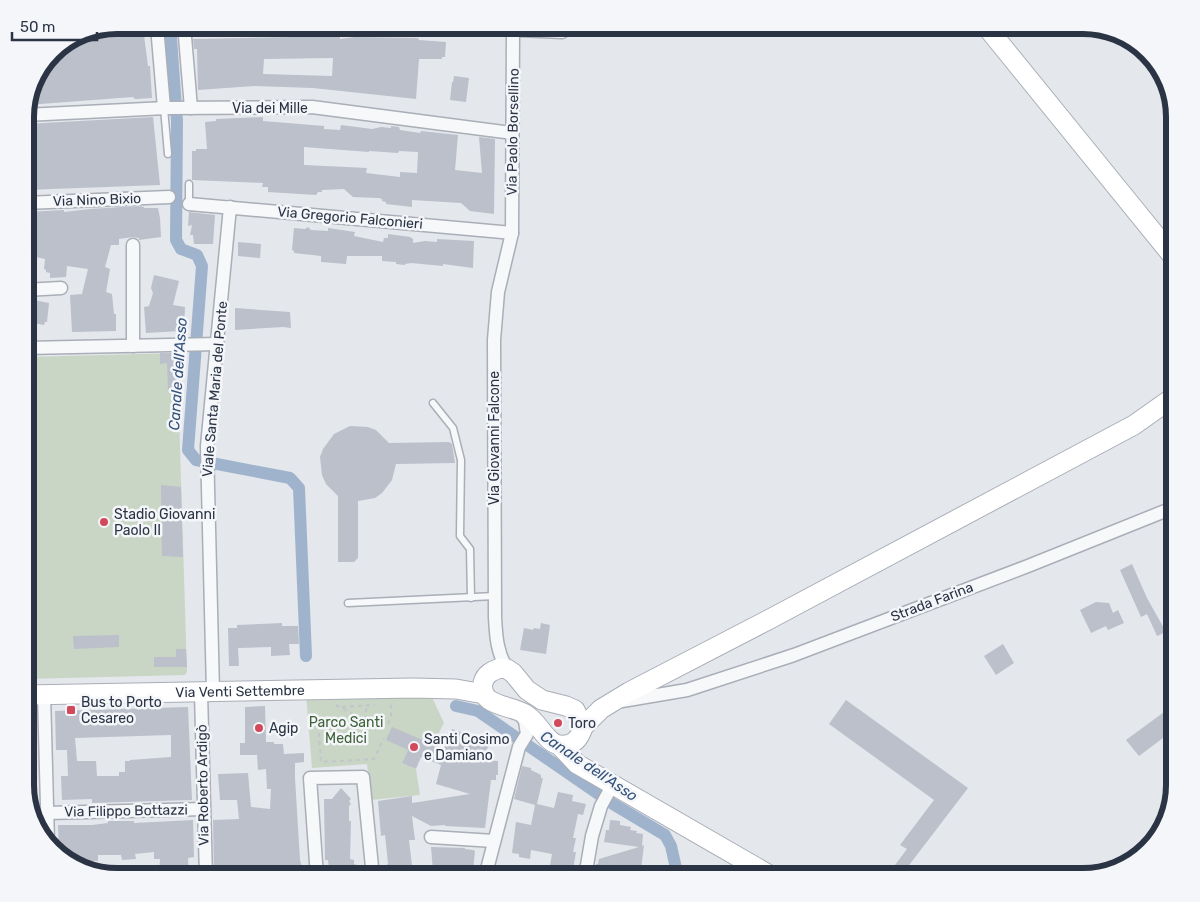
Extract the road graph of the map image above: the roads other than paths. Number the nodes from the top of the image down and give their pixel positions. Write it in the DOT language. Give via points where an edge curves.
graph roads {
  1 [pos="160,34"];
  2 [pos="184,34"];
  3 [pos="513,34"];
  4 [pos="992,34"];
  5 [pos="165,108"];
  6 [pos="188,108"];
  7 [pos="34,115"];
  8 [pos="512,133"];
  9 [pos="168,154"];
  10 [pos="189,184"];
  11 [pos="169,197"];
  12 [pos="34,203"];
  13 [pos="189,204"];
  14 [pos="230,207"];
  15 [pos="512,233"];
  16 [pos="133,246"];
  17 [pos="1166,248"];
  18 [pos="61,288"];
  19 [pos="34,290"];
  20 [pos="213,344"];
  21 [pos="133,346"];
  22 [pos="34,348"];
  23 [pos="1166,402"];
  24 [pos="434,403"];
  25 [pos="1166,414"];
  26 [pos="1134,425"];
  27 [pos="1166,511"];
  28 [pos="495,596"];
  29 [pos="471,598"];
  30 [pos="348,603"];
  31 [pos="496,644"];
  32 [pos="507,669"];
  33 [pos="666,673"];
  34 [pos="485,683"];
  35 [pos="686,690"];
  36 [pos="207,692"];
  37 [pos="34,694"];
  38 [pos="44,694"];
  39 [pos="622,697"];
  40 [pos="517,710"];
  41 [pos="580,724"];
  42 [pos="561,747"];
  43 [pos="596,773"];
  44 [pos="610,788"];
  45 [pos="204,809"];
  46 [pos="48,813"];
  47 [pos="48,831"];
  48 [pos="431,837"];
  49 [pos="494,841"];
  50 [pos="206,868"];
  51 [pos="316,868"];
  52 [pos="372,868"];
  53 [pos="487,868"];
  54 [pos="587,868"];
  55 [pos="757,868"];
  1 -- 5 [label="street"];
  2 -- 6 [label="street"];
  3 -- 8 [label="street, Via Paolo Borsellino"];
  4 -- 17 [label="main road"];
  5 -- 6 [label="street, Via dei Mille"];
  5 -- 7 [label="street, Via dei Mille"];
  5 -- 9 [label="lane"];
  6 -- 8 [label="street, Via dei Mille" via="312,107"];
  8 -- 15 [label="street, Via Paolo Borsellino"];
  10 -- 13 [label="lane"];
  11 -- 12 [label="street, Via Nino Bixio"];
  13 -- 14 [label="street, Via Gregorio Falconieri"];
  14 -- 15 [label="street, Via Gregorio Falconieri"];
  14 -- 20 [label="street, Viale Santa Maria del Ponte"];
  15 -- 28 [label="street, Via Giovanni Falcone" via="498,292 494,340"];
  16 -- 21 [label="street"];
  18 -- 19 [label="street"];
  20 -- 21 [label="street"];
  20 -- 36 [label="street, Viale Santa Maria del Ponte" via="207,446"];
  21 -- 22 [label="street"];
  23 -- 26 [label="main road"];
  24 -- 29 [label="lane" via="453,428 461,460 460,536 470,548"];
  25 -- 26 [label="main road"];
  26 -- 33 [label="main road"];
  27 -- 35 [label="street, Strada Farina" via="794,655"];
  28 -- 29 [label="lane"];
  28 -- 31 [label="street, Via Giovanni Falcone"];
  29 -- 30 [label="lane"];
  31 -- 32 [label="street, Via Giovanni Falcone"];
  31 -- 34 [label="street, Via Giovanni Falcone"];
  32 -- 34 [label="main road" via="500,668"];
  32 -- 41 [label="main road" via="542,700 566,706"];
  33 -- 35 [label="street"];
  33 -- 39 [label="main road"];
  34 -- 36 [label="main road, Via Venti Settembre" via="386,696"];
  34 -- 40 [label="main road" via="492,702"];
  35 -- 39 [label="street, Strada Farina"];
  36 -- 38 [label="main road, Via Venti Settembre"];
  36 -- 45 [label="street, Via Roberto Ardigò"];
  37 -- 38 [label="main road, Via Venti Settembre"];
  38 -- 46 [label="street"];
  39 -- 41 [label="main road"];
  40 -- 42 [label="main road" via="527,714 552,743"];
  40 -- 49 [label="street" via="525,721 527,734 519,747"];
  41 -- 42 [label="main road" via="573,743"];
  41 -- 43 [label="main road" via="584,757"];
  42 -- 43 [label="main road" via="577,764"];
  43 -- 44 [label="main road"];
  44 -- 54 [label="street" via="592,836"];
  44 -- 55 [label="main road"];
  45 -- 46 [label="street, Via Filippo Bottazzi"];
  45 -- 50 [label="street, Via Roberto Ardigò"];
  46 -- 47 [label="street"];
  48 -- 49 [label="street"];
  49 -- 53 [label="street"];
  51 -- 52 [label="street" via="310,778 363,777"];
}
